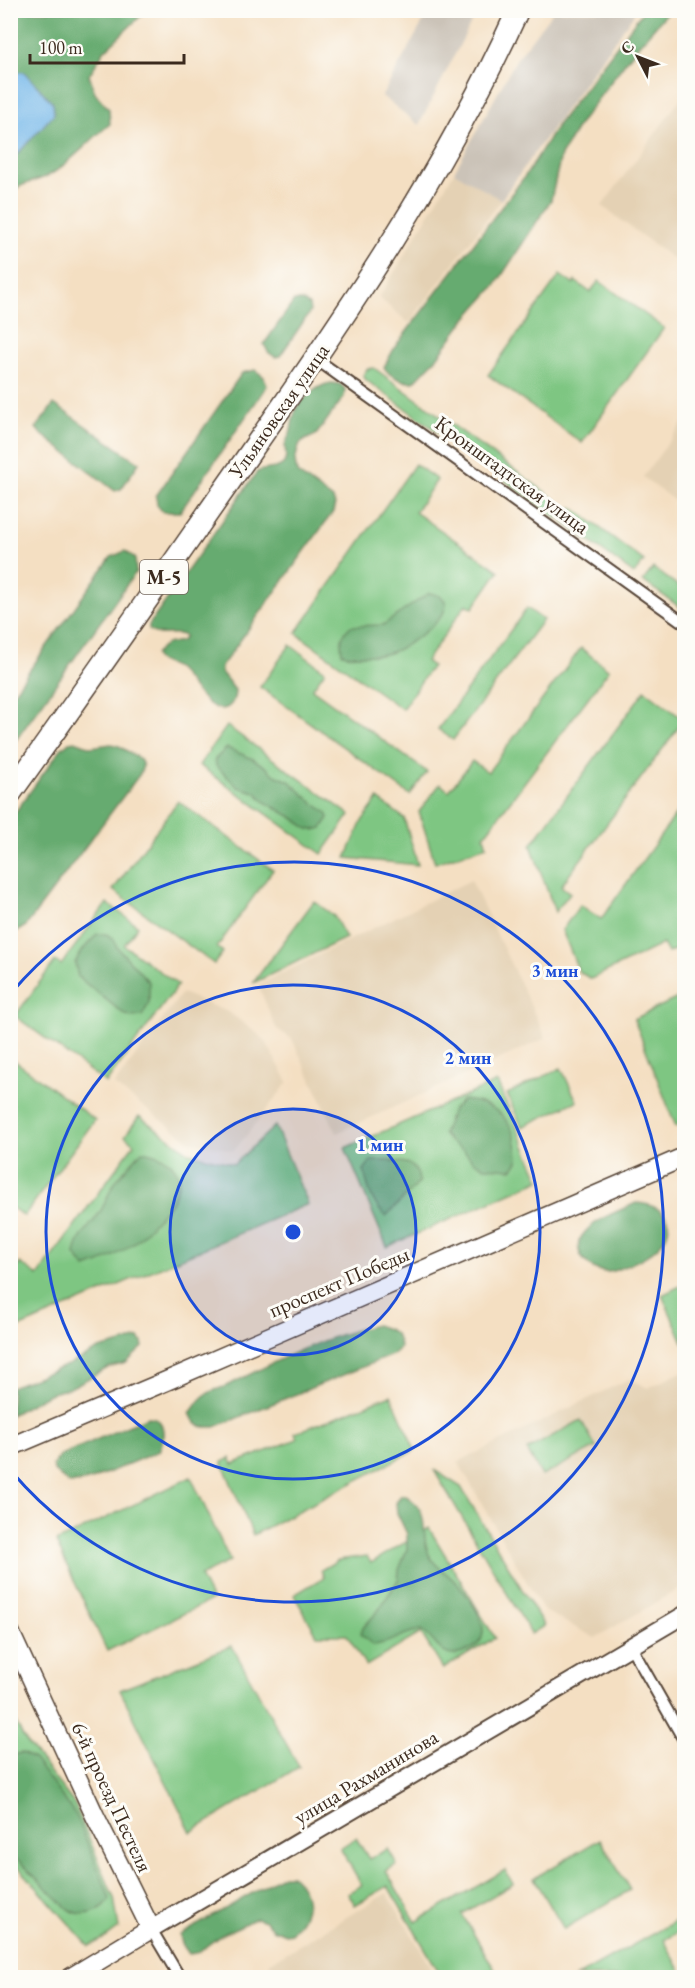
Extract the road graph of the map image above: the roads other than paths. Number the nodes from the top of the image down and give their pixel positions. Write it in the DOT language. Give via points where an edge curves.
graph roads {
  1 [pos="506,10"];
  2 [pos="518,10"];
  3 [pos="312,355"];
  4 [pos="684,623"];
  5 [pos="10,774"];
  6 [pos="10,794"];
  7 [pos="684,1157"];
  8 [pos="10,1447"];
  9 [pos="684,1615"];
  10 [pos="10,1632"];
  11 [pos="631,1647"];
  12 [pos="684,1740"];
  13 [pos="151,1929"];
  14 [pos="70,1977"];
  15 [pos="180,1977"];
  1 -- 3 [label="highway, Ульяновская улица / М-5" via="420,179"];
  2 -- 3 [label="highway, Ульяновская улица / М-5" via="429,184 376,268"];
  3 -- 4 [label="street, Кронштадтская улица"];
  3 -- 5 [label="highway, Ульяновская улица / М-5"];
  3 -- 6 [label="highway, Ульяновская улица / М-5"];
  7 -- 8 [label="main road, проспект Победы"];
  9 -- 11 [label="main road, улица Рахманинова"];
  10 -- 13 [label="main road, 6-й проезд Пестеля"];
  11 -- 12 [label="street"];
  11 -- 13 [label="main road, улица Рахманинова"];
  13 -- 14 [label="main road, улица Рахманинова"];
  13 -- 15 [label="street, 6-й проезд Пестеля"];
}
